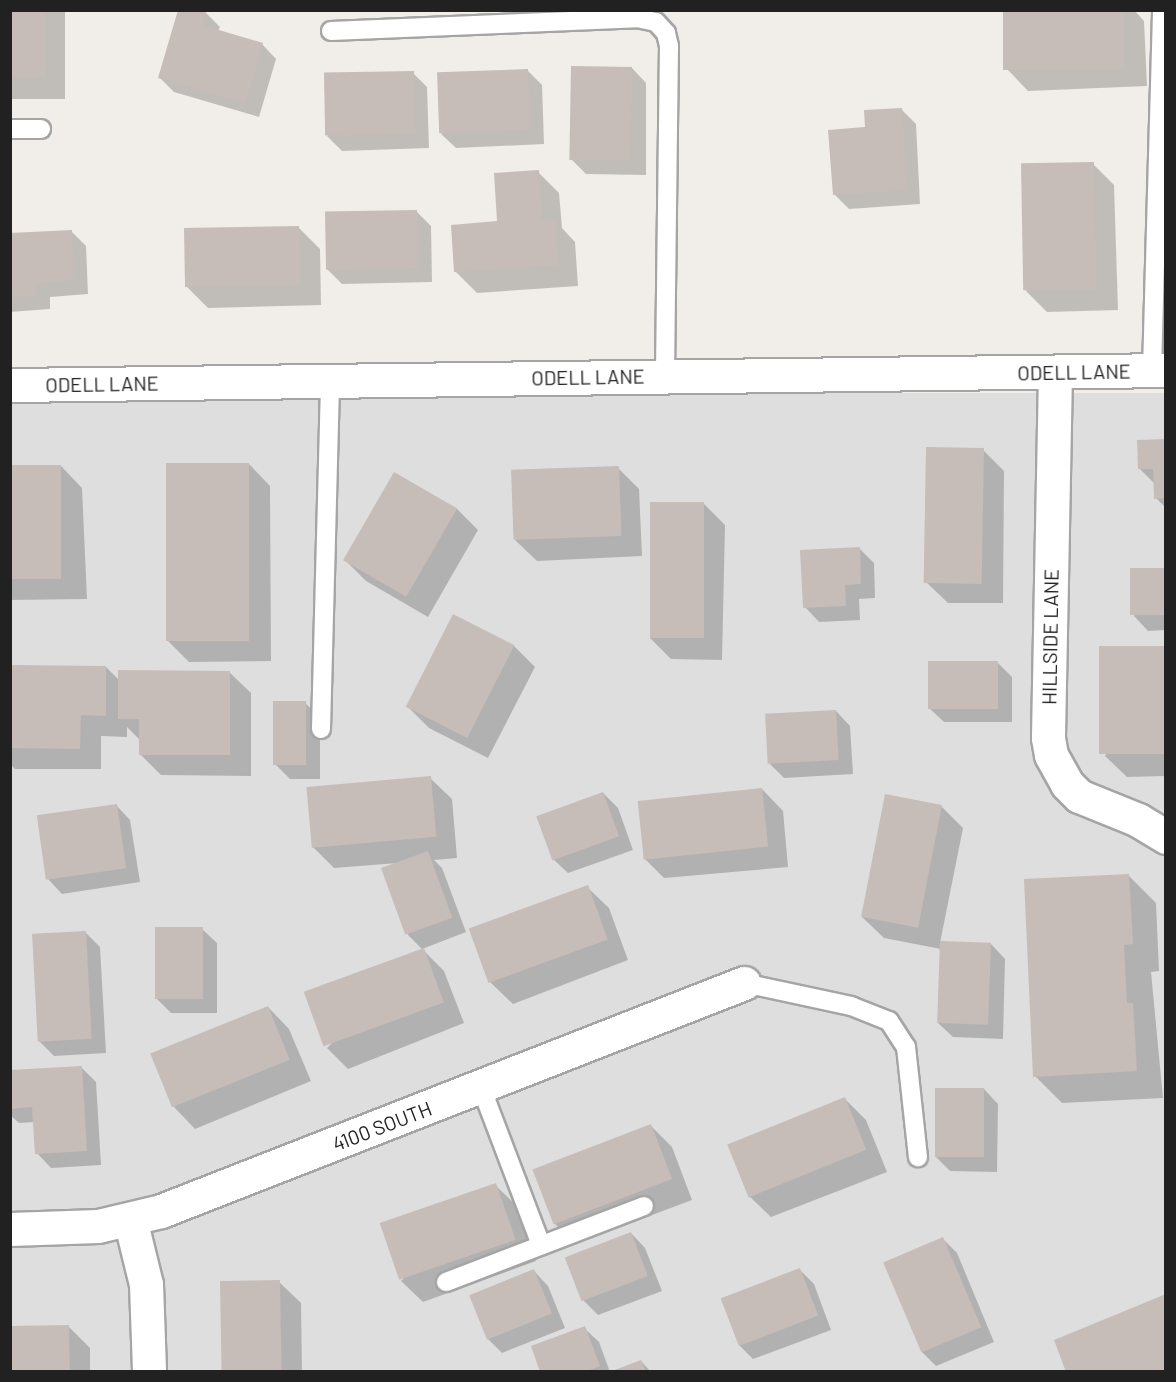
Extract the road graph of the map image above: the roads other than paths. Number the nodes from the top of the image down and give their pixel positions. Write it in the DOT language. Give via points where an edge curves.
graph roads {
  1 [pos="1162,10"];
  2 [pos="331,31"];
  3 [pos="10,129"];
  4 [pos="41,129"];
  5 [pos="1159,371"];
  6 [pos="1055,372"];
  7 [pos="665,376"];
  8 [pos="330,381"];
  9 [pos="10,385"];
  10 [pos="321,729"];
  11 [pos="1166,837"];
  12 [pos="744,983"];
  13 [pos="481,1087"];
  14 [pos="918,1157"];
  15 [pos="644,1206"];
  16 [pos="130,1219"];
  17 [pos="10,1229"];
  18 [pos="541,1245"];
  19 [pos="446,1282"];
  20 [pos="149,1371"];
  1 -- 5 [label="lane"];
  2 -- 7 [label="lane" via="637,18 656,22 666,33 669,46"];
  3 -- 4 [label="lane"];
  5 -- 6 [label="street, ODELL LANE"];
  6 -- 7 [label="street, ODELL LANE"];
  6 -- 11 [label="street, HILLSIDE LANE" via="1050,754 1079,796 1138,820"];
  7 -- 8 [label="street, ODELL LANE"];
  8 -- 9 [label="street, ODELL LANE"];
  8 -- 10 [label="lane"];
  12 -- 13 [label="street, 4100 SOUTH"];
  12 -- 14 [label="lane" via="851,1006 889,1021 906,1047"];
  13 -- 16 [label="street, 4100 SOUTH" via="192,1200"];
  13 -- 18 [label="lane"];
  15 -- 18 [label="lane"];
  16 -- 17 [label="street, 4100 SOUTH" via="66,1229"];
  16 -- 20 [label="street" via="146,1284"];
  18 -- 19 [label="lane"];
}
